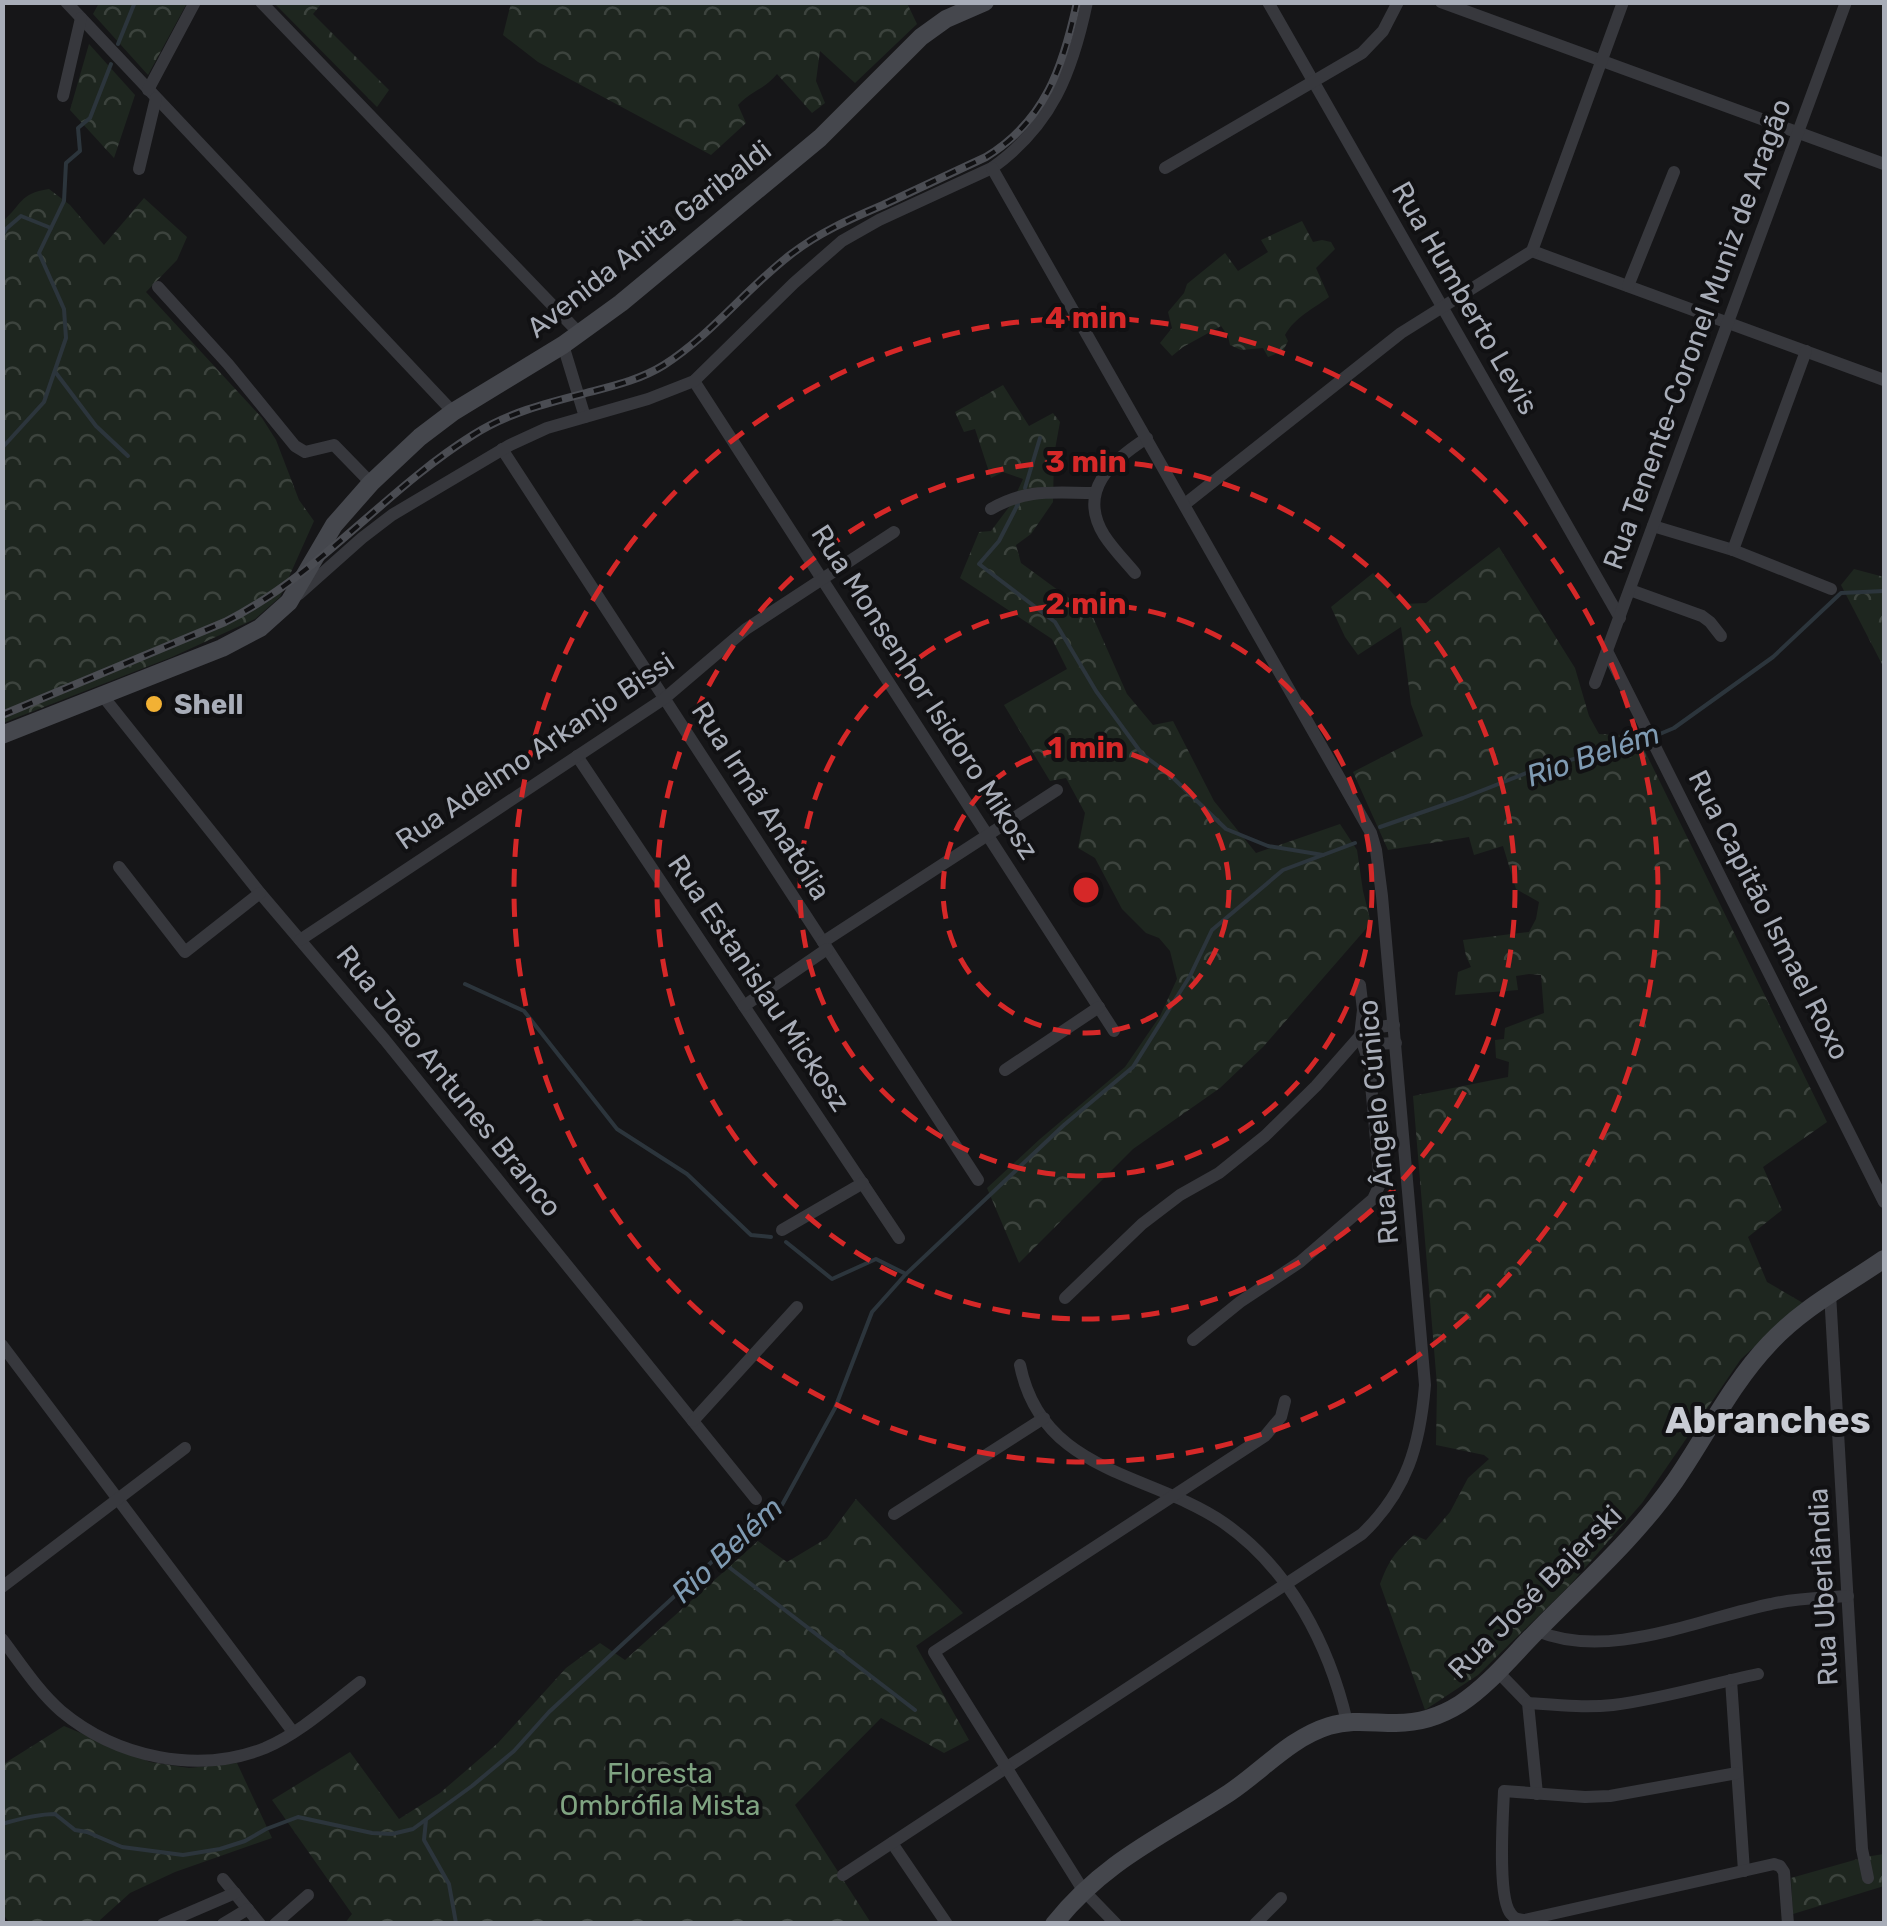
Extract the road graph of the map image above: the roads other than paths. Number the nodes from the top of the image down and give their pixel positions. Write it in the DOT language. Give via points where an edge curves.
graph roads {
  1 [pos="195,2"];
  2 [pos="261,2"];
  3 [pos="986,2"];
  4 [pos="1086,2"];
  5 [pos="1268,2"];
  6 [pos="1398,2"];
  7 [pos="1441,2"];
  8 [pos="1623,2"];
  9 [pos="1846,2"];
  10 [pos="76,9"];
  11 [pos="1602,61"];
  12 [pos="1313,82"];
  13 [pos="152,94"];
  14 [pos="63,96"];
  15 [pos="1798,132"];
  16 [pos="1884,164"];
  17 [pos="992,168"];
  18 [pos="1166,168"];
  19 [pos="139,170"];
  20 [pos="1674,172"];
  21 [pos="1532,251"];
  22 [pos="1628,286"];
  23 [pos="158,287"];
  24 [pos="1442,306"];
  25 [pos="1728,323"];
  26 [pos="580,334"];
  27 [pos="563,346"];
  28 [pos="1806,352"];
  29 [pos="1884,380"];
  30 [pos="694,381"];
  31 [pos="453,412"];
  32 [pos="585,416"];
  33 [pos="1147,438"];
  34 [pos="502,449"];
  35 [pos="371,484"];
  36 [pos="1094,493"];
  37 [pos="1185,504"];
  38 [pos="991,509"];
  39 [pos="1653,526"];
  40 [pos="894,532"];
  41 [pos="1734,550"];
  42 [pos="1135,573"];
  43 [pos="822,579"];
  44 [pos="1832,589"];
  45 [pos="1630,590"];
  46 [pos="289,602"];
  47 [pos="1620,618"];
  48 [pos="1721,636"];
  49 [pos="1607,651"];
  50 [pos="1595,683"];
  51 [pos="102,696"];
  52 [pos="664,698"];
  53 [pos="2,735"];
  54 [pos="578,756"];
  55 [pos="1057,790"];
  56 [pos="988,835"];
  57 [pos="119,867"];
  58 [pos="260,893"];
  59 [pos="300,940"];
  60 [pos="825,946"];
  61 [pos="1360,985"];
  62 [pos="744,1006"];
  63 [pos="1098,1007"];
  64 [pos="1394,1025"];
  65 [pos="1114,1030"];
  66 [pos="1360,1036"];
  67 [pos="1396,1043"];
  68 [pos="1005,1070"];
  69 [pos="978,1180"];
  70 [pos="862,1183"];
  71 [pos="1884,1202"];
  72 [pos="782,1230"];
  73 [pos="900,1238"];
  74 [pos="1884,1259"];
  75 [pos="1830,1293"];
  76 [pos="1066,1298"];
  77 [pos="797,1307"];
  78 [pos="1193,1340"];
  79 [pos="2,1345"];
  80 [pos="1020,1365"];
  81 [pos="1285,1401"];
  82 [pos="1044,1418"];
  83 [pos="694,1421"];
  84 [pos="184,1448"];
  85 [pos="1173,1496"];
  86 [pos="118,1498"];
  87 [pos="756,1498"];
  88 [pos="894,1514"];
  89 [pos="1286,1586"];
  90 [pos="2,1587"];
  91 [pos="1848,1596"];
  92 [pos="1536,1631"];
  93 [pos="2,1639"];
  94 [pos="1497,1671"];
  95 [pos="1758,1674"];
  96 [pos="1731,1680"];
  97 [pos="360,1682"];
  98 [pos="1524,1698"];
  99 [pos="1346,1722"];
  100 [pos="293,1732"];
  101 [pos="1007,1768"];
  102 [pos="1738,1772"];
  103 [pos="1537,1794"];
  104 [pos="892,1843"];
  105 [pos="1744,1871"];
  106 [pos="843,1875"];
  107 [pos="1868,1878"];
  108 [pos="223,1879"];
  109 [pos="1083,1890"];
  110 [pos="234,1893"];
  111 [pos="308,1895"];
  112 [pos="1280,1898"];
  113 [pos="248,1910"];
  114 [pos="164,1924"];
  115 [pos="222,1924"];
  116 [pos="260,1924"];
  117 [pos="275,1924"];
  118 [pos="947,1924"];
  119 [pos="1054,1924"];
  120 [pos="1116,1924"];
  121 [pos="1255,1924"];
  122 [pos="1788,1924"];
  1 -- 13 [label="street"];
  2 -- 26 [label="street"];
  3 -- 26 [label="main road, Avenida Anita Garibaldi" via="921,37 820,138"];
  4 -- 17 [label="street" via="1072,60 1050,108"];
  5 -- 12 [label="street, Rua Humberto Levis"];
  6 -- 12 [label="street" via="1373,43"];
  7 -- 11 [label="street"];
  8 -- 11 [label="street"];
  9 -- 15 [label="street, Rua Tenente-Coronel Muniz de Aragão"];
  10 -- 13 [label="street"];
  10 -- 14 [label="street"];
  11 -- 15 [label="street"];
  11 -- 21 [label="street"];
  12 -- 18 [label="street"];
  12 -- 24 [label="street, Rua Humberto Levis"];
  13 -- 19 [label="street"];
  13 -- 31 [label="street"];
  15 -- 16 [label="street"];
  15 -- 25 [label="street, Rua Tenente-Coronel Muniz de Aragão"];
  17 -- 30 [label="street" via="842,241"];
  17 -- 33 [label="street, Rua Ângelo Cúnico"];
  20 -- 22 [label="street"];
  21 -- 22 [label="street"];
  21 -- 24 [label="street"];
  22 -- 25 [label="street"];
  23 -- 35 [label="street" via="295,446 305,452 334,445"];
  24 -- 37 [label="street"];
  24 -- 47 [label="street, Rua Humberto Levis"];
  25 -- 28 [label="street"];
  25 -- 39 [label="street, Rua Tenente-Coronel Muniz de Aragão"];
  26 -- 27 [label="main road, Avenida Anita Garibaldi"];
  27 -- 31 [label="main road, Avenida Anita Garibaldi"];
  27 -- 32 [label="street"];
  28 -- 29 [label="street"];
  28 -- 41 [label="street"];
  30 -- 32 [label="street"];
  30 -- 43 [label="street, Rua Monsenhor Isidoro Mikosz"];
  31 -- 35 [label="main road, Avenida Anita Garibaldi"];
  32 -- 34 [label="street"];
  33 -- 36 [label="street" via="1124,453"];
  33 -- 37 [label="street, Rua Ângelo Cúnico"];
  34 -- 46 [label="street" via="392,515"];
  34 -- 52 [label="street, Rua Irmã Anatólia"];
  35 -- 46 [label="main road, Avenida Anita Garibaldi" via="334,525"];
  36 -- 38 [label="street" via="1026,494"];
  36 -- 42 [label="street" via="1104,535"];
  37 -- 64 [label="street, Rua Ângelo Cúnico" via="1371,833"];
  39 -- 41 [label="street"];
  39 -- 45 [label="street, Rua Tenente-Coronel Muniz de Aragão"];
  40 -- 43 [label="street, Rua Adelmo Arkanjo Bissi"];
  41 -- 44 [label="street"];
  43 -- 52 [label="street, Rua Adelmo Arkanjo Bissi" via="746,629"];
  43 -- 56 [label="street, Rua Monsenhor Isidoro Mikosz"];
  45 -- 47 [label="street, Rua Tenente-Coronel Muniz de Aragão"];
  45 -- 48 [label="street" via="1702,616"];
  46 -- 51 [label="main road, Avenida Anita Garibaldi" via="244,638"];
  47 -- 49 [label="street, Rua Tenente-Coronel Muniz de Aragão"];
  49 -- 50 [label="street, Rua Tenente-Coronel Muniz de Aragão"];
  49 -- 71 [label="street, Rua Capitão Ismael Roxo"];
  51 -- 53 [label="main road, Avenida Anita Garibaldi"];
  51 -- 58 [label="street, Rua João Antunes Branco"];
  52 -- 54 [label="street, Rua Adelmo Arkanjo Bissi"];
  52 -- 60 [label="street, Rua Irmã Anatólia"];
  54 -- 59 [label="street, Rua Adelmo Arkanjo Bissi"];
  54 -- 62 [label="street, Rua Estanislau Mickosz"];
  55 -- 56 [label="street"];
  56 -- 60 [label="street"];
  56 -- 63 [label="street, Rua Monsenhor Isidoro Mikosz"];
  57 -- 58 [label="street" via="185,952"];
  58 -- 59 [label="street, Rua João Antunes Branco"];
  59 -- 83 [label="street, Rua João Antunes Branco"];
  60 -- 62 [label="street"];
  60 -- 69 [label="street, Rua Irmã Anatólia"];
  61 -- 66 [label="street"];
  62 -- 70 [label="street, Rua Estanislau Mickosz"];
  63 -- 65 [label="street, Rua Monsenhor Isidoro Mikosz"];
  63 -- 68 [label="street"];
  64 -- 66 [label="street"];
  64 -- 67 [label="street, Rua Ângelo Cúnico"];
  66 -- 67 [label="street" via="1373,1044"];
  66 -- 76 [label="street" via="1265,1136 1142,1224"];
  66 -- 78 [label="street" via="1369,1062 1378,1191 1326,1241"];
  67 -- 89 [label="street, Rua Ângelo Cúnico" via="1423,1411 1407,1474 1380,1518"];
  70 -- 72 [label="street"];
  70 -- 73 [label="street, Rua Estanislau Mickosz"];
  74 -- 75 [label="main road, Rua José Bajerski"];
  75 -- 91 [label="street, Rua Uberlândia"];
  75 -- 92 [label="main road, Rua José Bajerski" via="1760,1354 1645,1521"];
  77 -- 83 [label="street"];
  79 -- 86 [label="street"];
  80 -- 82 [label="street"];
  81 -- 85 [label="street" via="1265,1436"];
  82 -- 85 [label="street" via="1106,1470"];
  82 -- 88 [label="street"];
  83 -- 87 [label="street, Rua João Antunes Branco"];
  84 -- 86 [label="street"];
  85 -- 89 [label="street" via="1238,1534"];
  85 -- 101 [label="street" via="934,1652"];
  86 -- 90 [label="street"];
  86 -- 100 [label="street"];
  89 -- 99 [label="street" via="1324,1648"];
  89 -- 101 [label="street, Rua Ângelo Cúnico"];
  91 -- 92 [label="street" via="1770,1604 1614,1641 1572,1641"];
  91 -- 107 [label="street, Rua Uberlândia"];
  92 -- 94 [label="main road, Rua José Bajerski"];
  93 -- 100 [label="street" via="62,1712 137,1751 178,1760 224,1758"];
  94 -- 98 [label="street"];
  94 -- 99 [label="main road, Rua José Bajerski" via="1437,1716"];
  95 -- 96 [label="street"];
  96 -- 98 [label="street" via="1611,1705"];
  96 -- 102 [label="street"];
  97 -- 100 [label="street"];
  98 -- 103 [label="street"];
  99 -- 109 [label="main road, Rua José Bajerski" via="1296,1742"];
  101 -- 104 [label="street, Rua Ângelo Cúnico"];
  101 -- 109 [label="street"];
  102 -- 103 [label="street" via="1610,1796"];
  102 -- 105 [label="street"];
  103 -- 105 [label="street" via="1504,1791 1505,1898 1517,1919"];
  104 -- 106 [label="street, Rua Ângelo Cúnico"];
  104 -- 118 [label="street"];
  105 -- 122 [label="street" via="1780,1866"];
  108 -- 110 [label="street"];
  109 -- 119 [label="main road, Rua José Bajerski"];
  109 -- 120 [label="street"];
  110 -- 113 [label="street"];
  110 -- 114 [label="street"];
  111 -- 117 [label="street"];
  112 -- 121 [label="street"];
  113 -- 115 [label="street"];
  113 -- 116 [label="street"];
}
